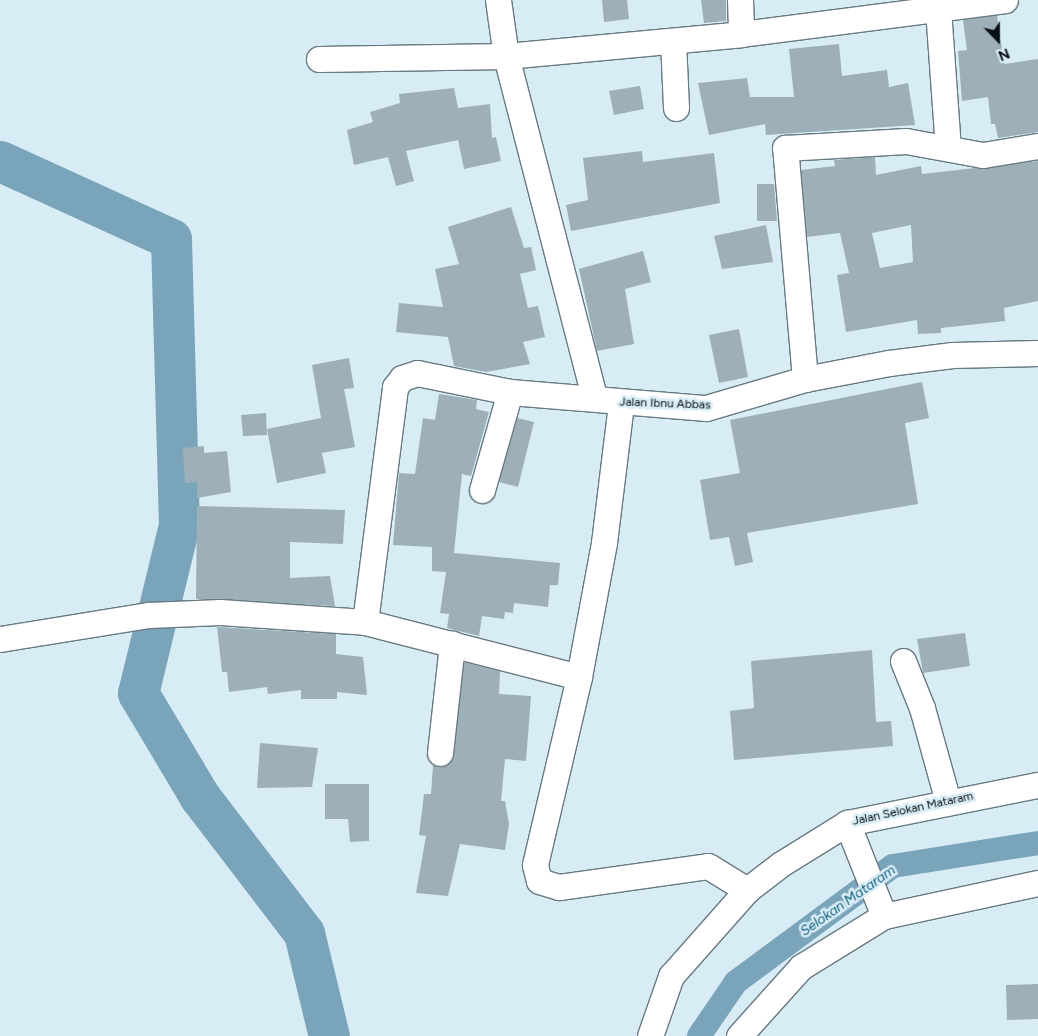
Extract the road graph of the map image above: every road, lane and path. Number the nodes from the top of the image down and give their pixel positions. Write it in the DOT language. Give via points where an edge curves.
graph roads {
  1 [pos="498,0"];
  2 [pos="740,0"];
  3 [pos="1005,0"];
  4 [pos="898,7"];
  5 [pos="938,9"];
  6 [pos="741,34"];
  7 [pos="673,41"];
  8 [pos="506,56"];
  9 [pos="319,59"];
  10 [pos="676,108"];
  11 [pos="948,146"];
  12 [pos="1038,146"];
  13 [pos="1038,353"];
  14 [pos="806,379"];
  15 [pos="510,392"];
  16 [pos="594,396"];
  17 [pos="621,404"];
  18 [pos="482,490"];
  19 [pos="365,622"];
  20 [pos="0,639"];
  21 [pos="452,644"];
  22 [pos="903,660"];
  23 [pos="579,677"];
  24 [pos="440,752"];
  25 [pos="1038,785"];
  26 [pos="948,802"];
  27 [pos="850,831"];
  28 [pos="1038,883"];
  29 [pos="747,890"];
  30 [pos="884,916"];
  31 [pos="650,1036"];
  32 [pos="739,1036"];
  1 -- 8 [label="street"];
  2 -- 6 [label="street"];
  3 -- 5 [label="street"];
  4 -- 5 [label="street"];
  4 -- 6 [label="street"];
  5 -- 11 [label="street"];
  6 -- 7 [label="street"];
  7 -- 8 [label="street"];
  7 -- 10 [label="street"];
  8 -- 9 [label="street"];
  8 -- 16 [label="street"];
  11 -- 12 [label="street" via="983,155"];
  11 -- 14 [label="street" via="906,141 785,148"];
  13 -- 14 [label="street, Jalan Ibnu Abbas" via="952,355"];
  14 -- 17 [label="street, Jalan Ibnu Abbas" via="706,408"];
  15 -- 16 [label="street, Jalan Ibnu Abbas"];
  15 -- 18 [label="street"];
  15 -- 19 [label="street, Jalan Ibnu Abbas" via="417,373 402,378 394,399"];
  16 -- 17 [label="street, Jalan Ibnu Abbas"];
  17 -- 23 [label="street" via="604,543"];
  19 -- 20 [label="street" via="220,612 158,615"];
  19 -- 21 [label="street"];
  21 -- 23 [label="street"];
  21 -- 24 [label="street"];
  22 -- 26 [label="street" via="922,708"];
  23 -- 29 [label="street" via="535,865 539,881 559,887 708,866"];
  25 -- 26 [label="street, Jalan Selokan Mataram"];
  26 -- 27 [label="street, Jalan Selokan Mataram"];
  27 -- 29 [label="street, Jalan Selokan Mataram"];
  27 -- 30 [label="street"];
  28 -- 30 [label="street"];
  29 -- 31 [label="street, Jalan Selokan Mataram" via="671,976"];
  30 -- 32 [label="street" via="801,968"];
}
